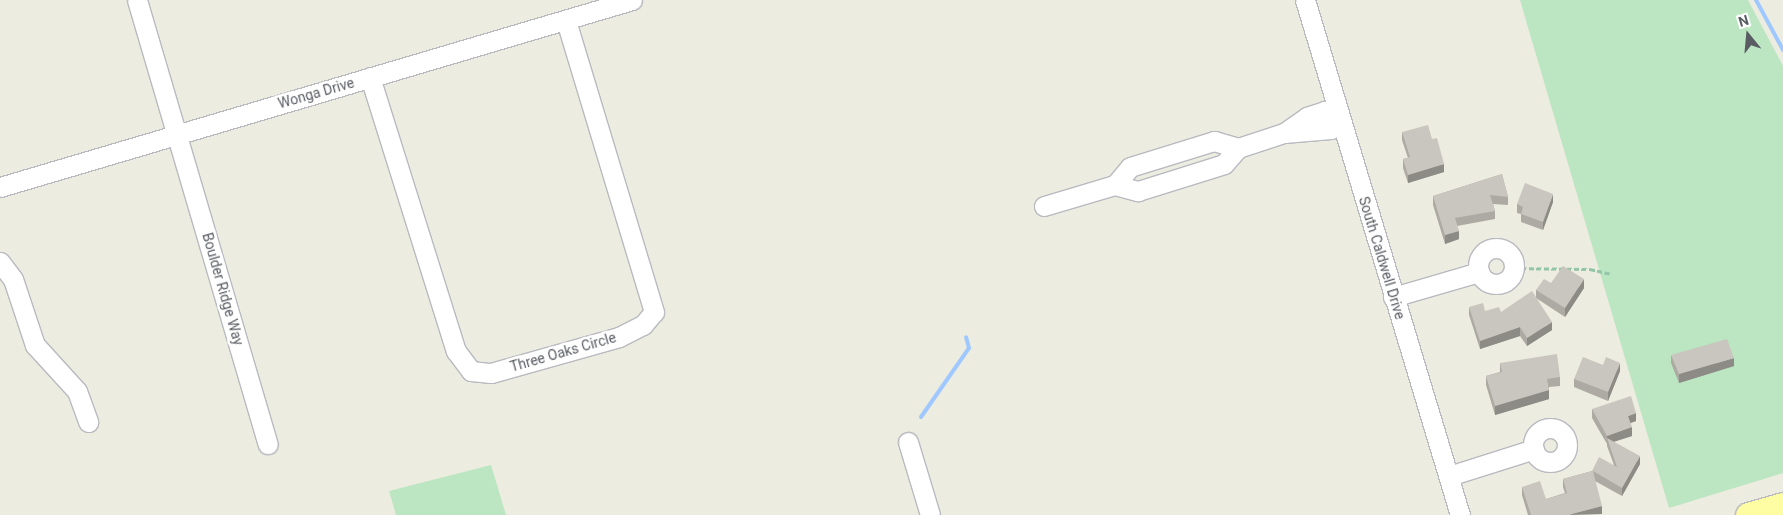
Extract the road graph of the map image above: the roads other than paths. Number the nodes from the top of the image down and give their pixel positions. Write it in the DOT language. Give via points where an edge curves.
graph roads {
  1 [pos="137,0"];
  2 [pos="632,0"];
  3 [pos="1305,0"];
  4 [pos="566,20"];
  5 [pos="370,77"];
  6 [pos="1339,115"];
  7 [pos="178,133"];
  8 [pos="1238,148"];
  9 [pos="1115,185"];
  10 [pos="0,187"];
  11 [pos="1044,206"];
  12 [pos="0,262"];
  13 [pos="1479,272"];
  14 [pos="1393,297"];
  15 [pos="88,422"];
  16 [pos="908,442"];
  17 [pos="268,444"];
  18 [pos="1534,449"];
  19 [pos="1449,476"];
  20 [pos="1783,505"];
  21 [pos="930,515"];
  22 [pos="1460,515"];
  23 [pos="1748,515"];
  1 -- 7 [label="street, Boulder Ridge Way"];
  2 -- 4 [label="street, Wonga Drive"];
  3 -- 6 [label="street, South Caldwell Drive"];
  4 -- 5 [label="street, Wonga Drive"];
  4 -- 5 [label="street, Three Oaks Circle" via="654,312 643,325 619,337 491,373 471,371 456,350"];
  5 -- 7 [label="street, Wonga Drive"];
  6 -- 8 [label="street" via="1325,111 1309,125"];
  6 -- 14 [label="street, South Caldwell Drive"];
  7 -- 10 [label="street, Wonga Drive"];
  7 -- 17 [label="street, Boulder Ridge Way"];
  8 -- 9 [label="street" via="1224,164 1148,188 1138,191"];
  8 -- 9 [label="street" via="1214,141 1130,167"];
  9 -- 11 [label="street"];
  12 -- 15 [label="street" via="13,279 35,345 76,392"];
  13 -- 13 [label="street" via="1478,260 1491,248 1507,252 1514,268 1510,278 1495,284"];
  13 -- 14 [label="street"];
  14 -- 19 [label="street, South Caldwell Drive"];
  16 -- 21 [label="street"];
  18 -- 19 [label="street"];
  19 -- 22 [label="street, South Caldwell Drive"];
  20 -- 23 [label="main road"];
}
